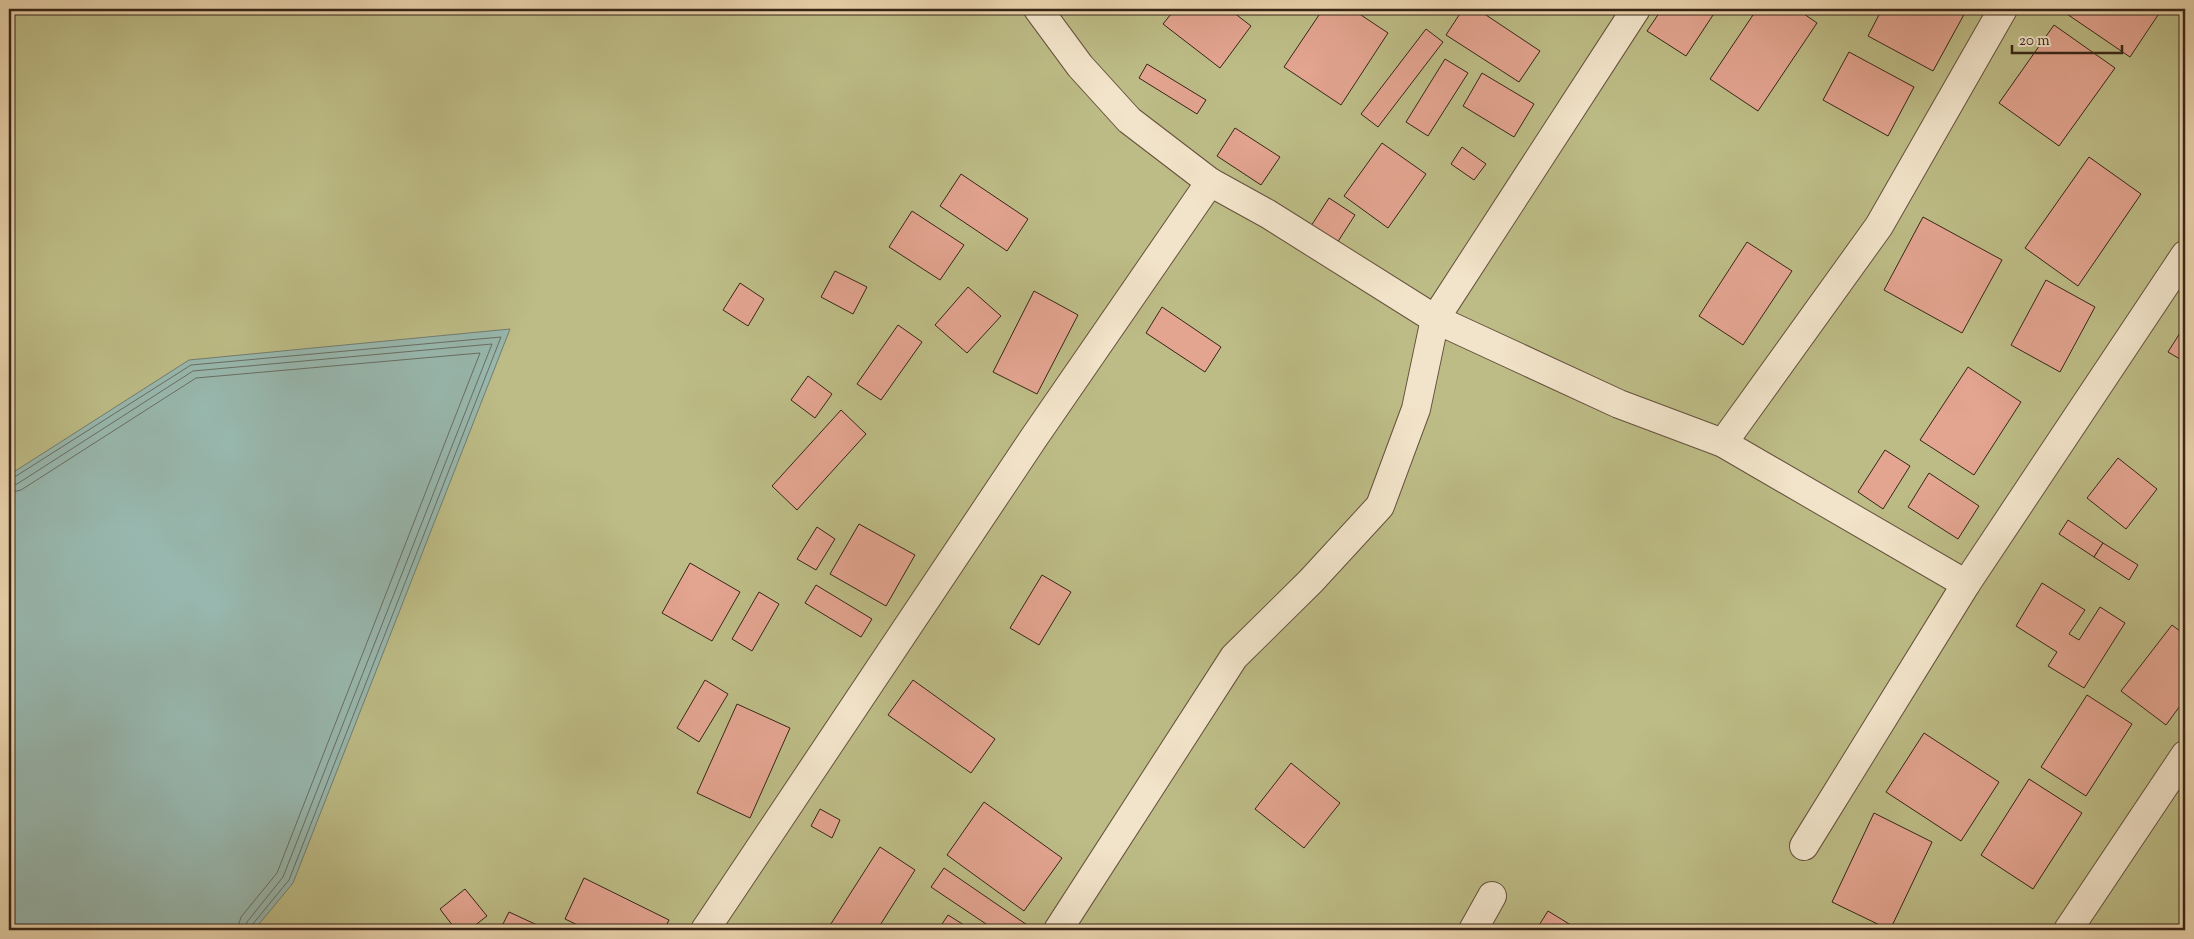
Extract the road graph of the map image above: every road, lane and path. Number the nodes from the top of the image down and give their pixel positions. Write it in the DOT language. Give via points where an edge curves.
graph roads {
  1 [pos="1038,9"];
  2 [pos="1636,9"];
  3 [pos="2003,9"];
  4 [pos="1210,182"];
  5 [pos="2185,255"];
  6 [pos="1435,319"];
  7 [pos="1723,443"];
  8 [pos="1966,584"];
  9 [pos="2185,754"];
  10 [pos="1804,846"];
  11 [pos="1492,896"];
  12 [pos="705,930"];
  13 [pos="1058,930"];
  14 [pos="1473,930"];
  15 [pos="2068,930"];
  1 -- 4 [label="street" via="1080,66 1129,120"];
  2 -- 6 [label="street"];
  3 -- 7 [label="street" via="1879,226"];
  4 -- 6 [label="street" via="1268,214"];
  4 -- 12 [label="street" via="1033,439"];
  5 -- 8 [label="street"];
  6 -- 7 [label="street" via="1619,404"];
  6 -- 13 [label="street" via="1416,409 1380,506 1311,581 1234,656"];
  7 -- 8 [label="street"];
  8 -- 10 [label="street"];
  9 -- 15 [label="street"];
  11 -- 14 [label="street"];
}
